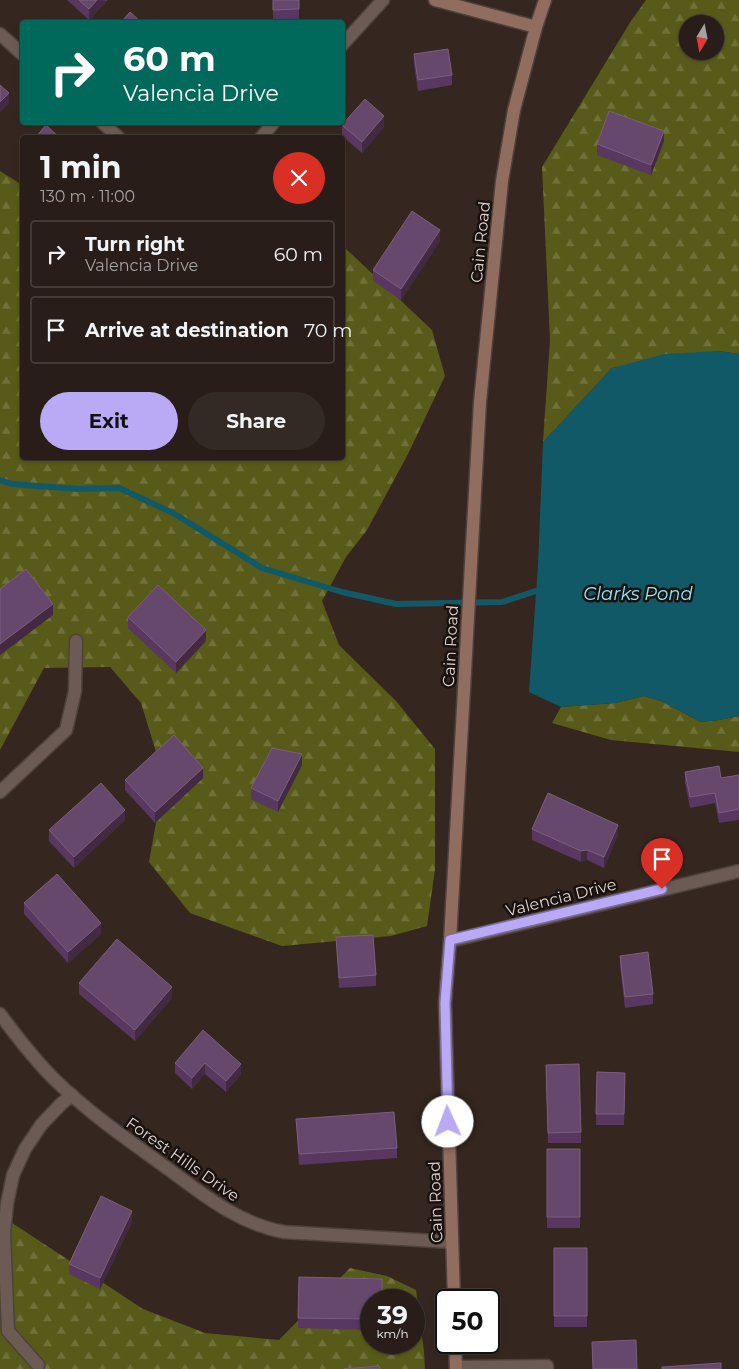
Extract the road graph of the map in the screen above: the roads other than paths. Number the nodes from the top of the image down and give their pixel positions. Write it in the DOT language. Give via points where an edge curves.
graph roads {
  1 [pos="383,0"];
  2 [pos="435,0"];
  3 [pos="545,0"];
  4 [pos="536,26"];
  5 [pos="0,34"];
  6 [pos="345,42"];
  7 [pos="20,52"];
  8 [pos="105,125"];
  9 [pos="272,125"];
  10 [pos="116,135"];
  11 [pos="263,135"];
  12 [pos="76,641"];
  13 [pos="0,792"];
  14 [pos="739,871"];
  15 [pos="450,940"];
  16 [pos="0,1014"];
  17 [pos="72,1095"];
  18 [pos="452,1242"];
  19 [pos="454,1289"];
  20 [pos="456,1354"];
  21 [pos="38,1365"];
  22 [pos="456,1368"];
  23 [pos="547,1369"];
  1 -- 6 [label="street"];
  2 -- 4 [label="main road"];
  3 -- 4 [label="main road, Cain Road"];
  4 -- 15 [label="main road, Cain Road" via="514,110 502,181 480,402"];
  5 -- 7 [label="street"];
  8 -- 10 [label="street"];
  9 -- 11 [label="street"];
  12 -- 13 [label="street" via="75,691 66,730"];
  14 -- 15 [label="street, Valencia Drive"];
  15 -- 18 [label="main road, Cain Road" via="445,1003"];
  16 -- 17 [label="street, Forest Hills Drive" via="24,1046"];
  17 -- 18 [label="street, Forest Hills Drive" via="104,1123 217,1205 269,1230"];
  17 -- 21 [label="street" via="41,1125 25,1149 13,1176 7,1204 4,1232 8,1331"];
  18 -- 19 [label="main road, Cain Road"];
  20 -- 22 [label="main road"];
  22 -- 23 [label="street" via="547,1366"];
}
